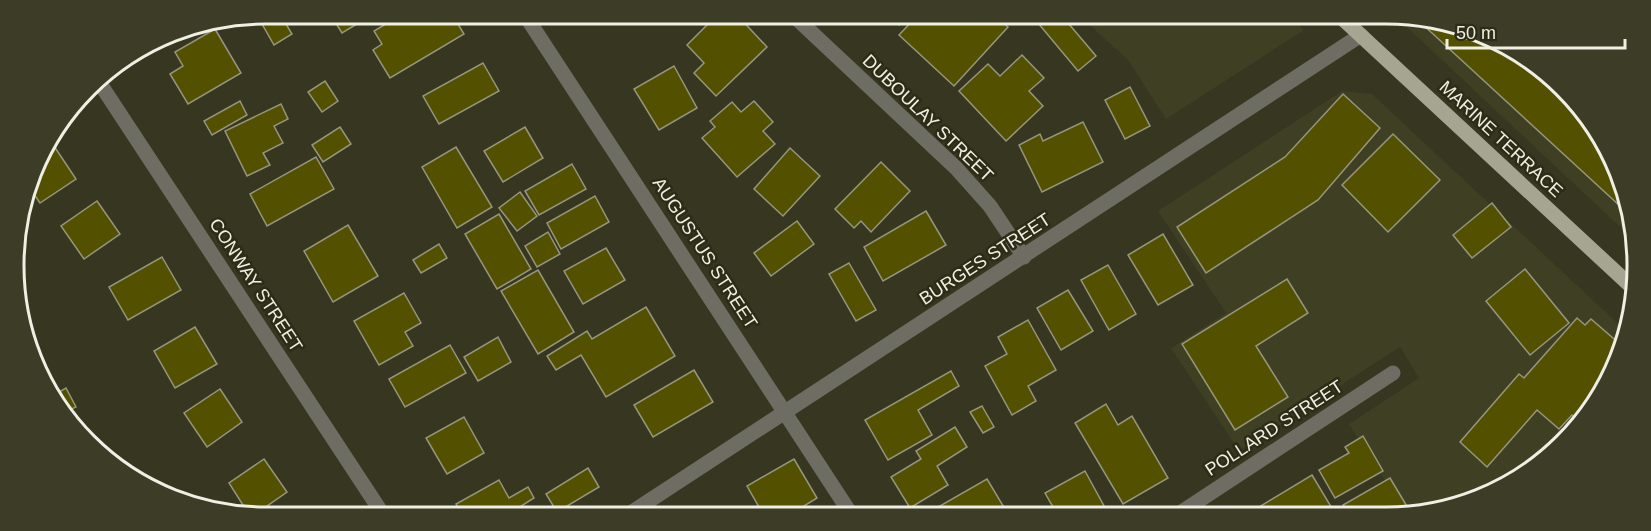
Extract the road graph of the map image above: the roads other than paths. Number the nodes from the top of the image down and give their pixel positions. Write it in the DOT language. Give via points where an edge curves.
graph roads {
  1 [pos="531,24"];
  2 [pos="803,24"];
  3 [pos="1349,24"];
  4 [pos="1361,35"];
  5 [pos="102,88"];
  6 [pos="1023,257"];
  7 [pos="1626,281"];
  8 [pos="1393,373"];
  9 [pos="786,412"];
  10 [pos="378,507"];
  11 [pos="638,507"];
  12 [pos="847,507"];
  13 [pos="1189,507"];
  1 -- 9 [label="street, AUGUSTUS STREET"];
  2 -- 6 [label="street, DUBOULAY STREET" via="956,168 990,206"];
  3 -- 4 [label="main road, MARINE TERRACE"];
  4 -- 6 [label="street, BURGES STREET"];
  4 -- 7 [label="main road, MARINE TERRACE"];
  5 -- 10 [label="street, CONWAY STREET"];
  6 -- 9 [label="street, BURGES STREET"];
  8 -- 13 [label="street, POLLARD STREET"];
  9 -- 11 [label="street, BURGES STREET"];
  9 -- 12 [label="street, AUGUSTUS STREET"];
}
